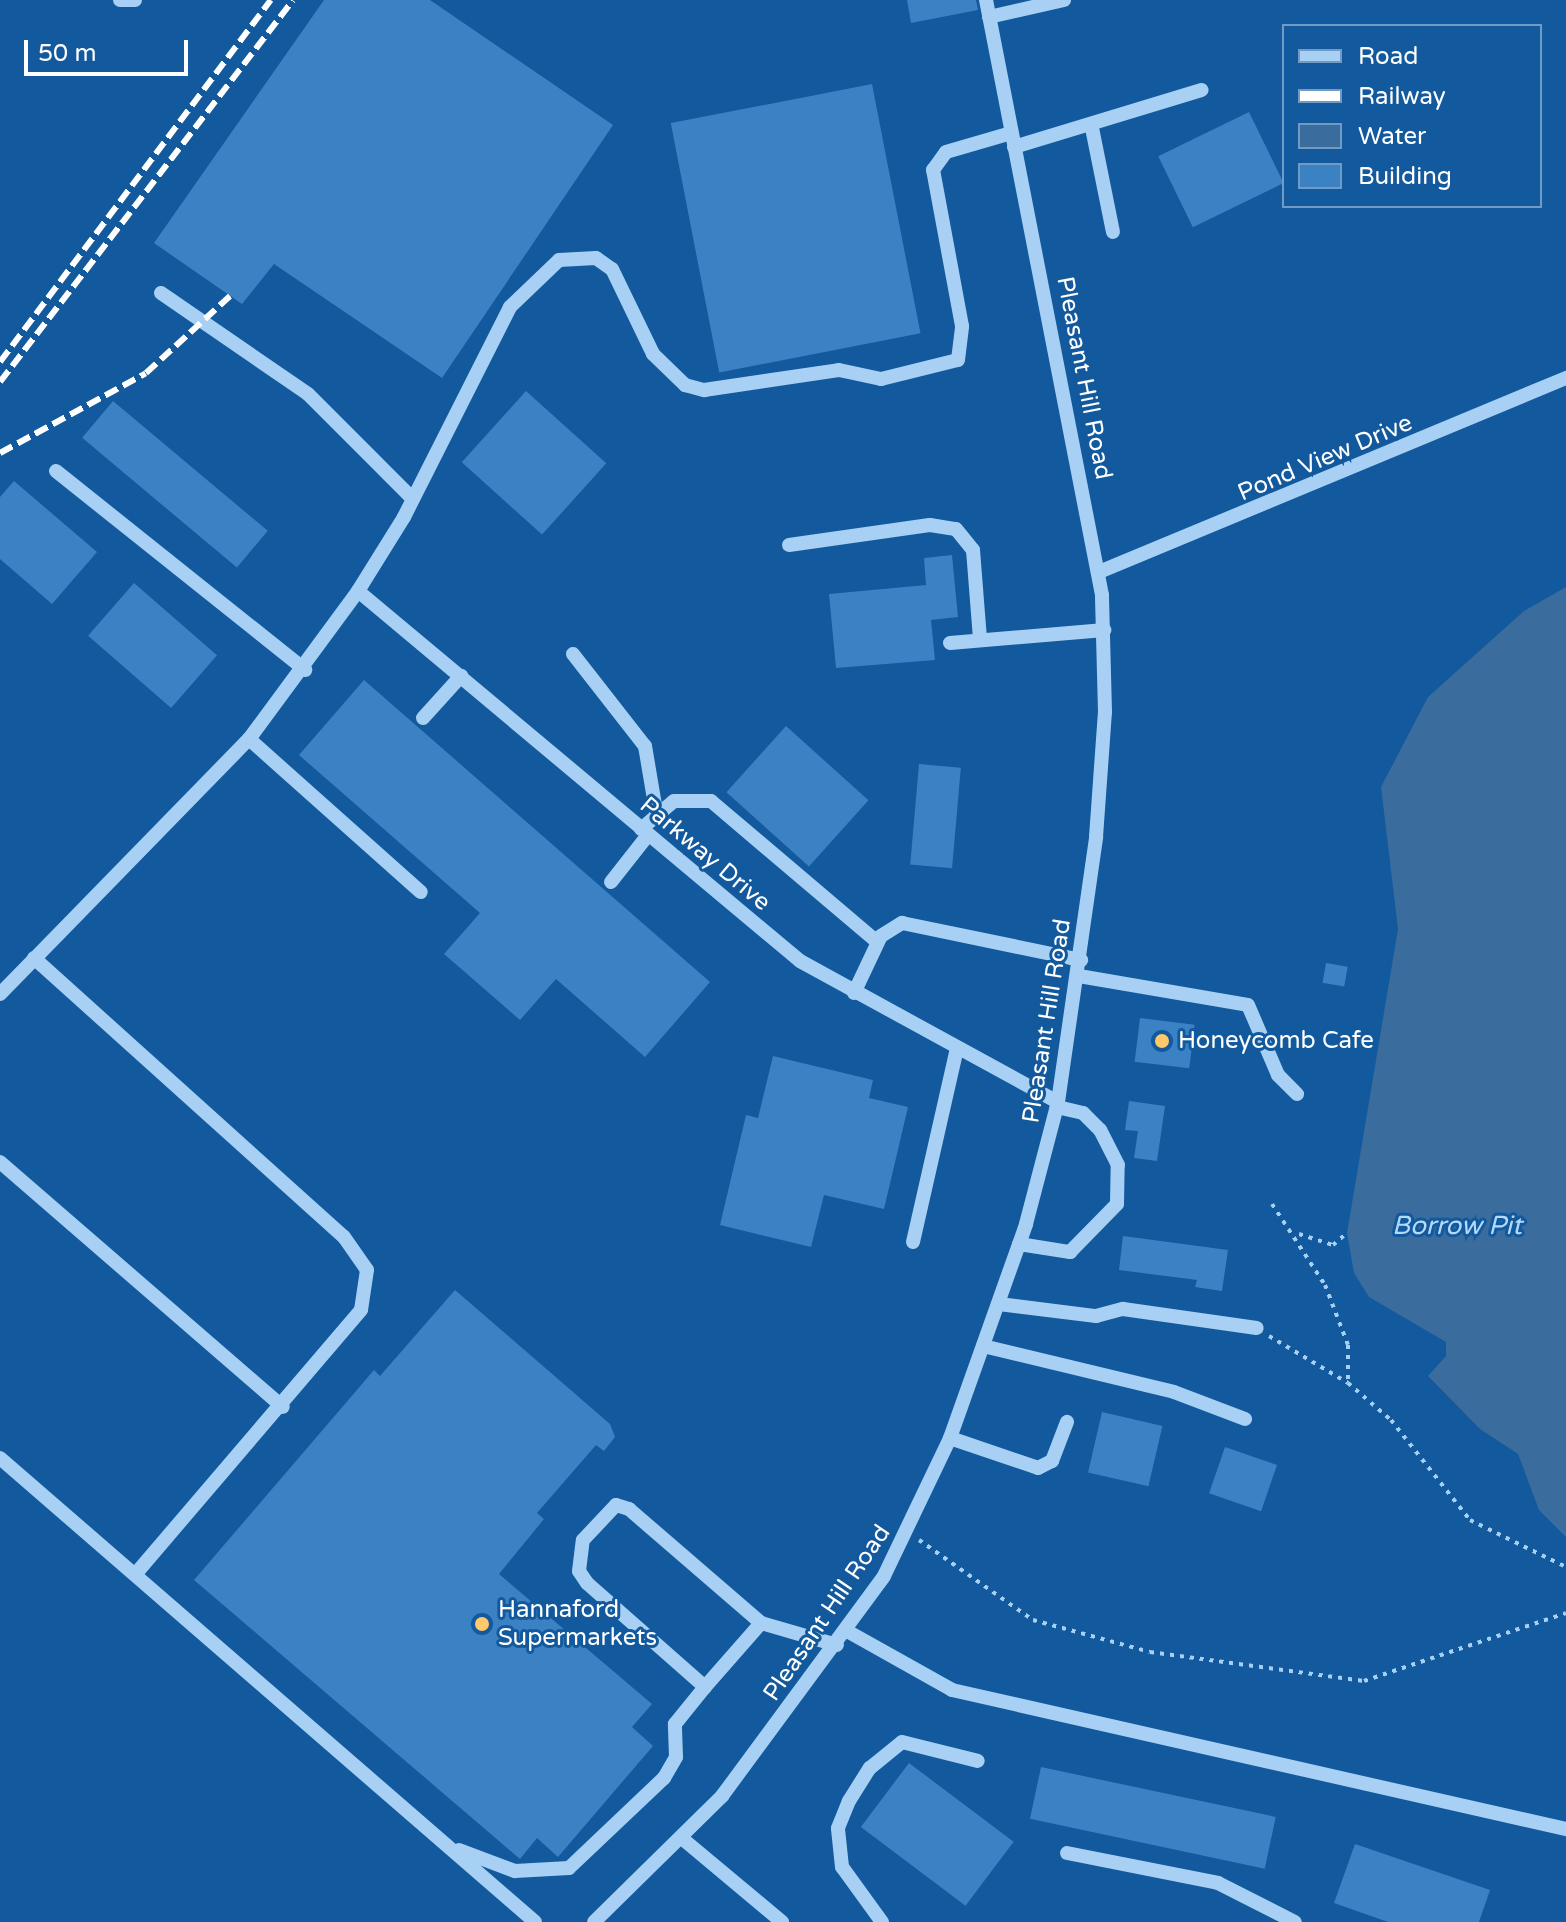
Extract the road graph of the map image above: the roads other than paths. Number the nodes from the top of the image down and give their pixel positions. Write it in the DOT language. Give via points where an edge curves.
graph roads {
  1 [pos="120,0"];
  2 [pos="135,0"];
  3 [pos="986,0"];
  4 [pos="1064,0"];
  5 [pos="989,17"];
  6 [pos="1202,90"];
  7 [pos="1092,128"];
  8 [pos="1012,140"];
  9 [pos="1113,232"];
  10 [pos="161,293"];
  11 [pos="1566,378"];
  12 [pos="56,471"];
  13 [pos="415,491"];
  14 [pos="789,545"];
  15 [pos="1099,572"];
  16 [pos="358,591"];
  17 [pos="1104,630"];
  18 [pos="980,638"];
  19 [pos="950,643"];
  20 [pos="573,654"];
  21 [pos="305,670"];
  22 [pos="461,676"];
  23 [pos="423,718"];
  24 [pos="249,739"];
  25 [pos="656,811"];
  26 [pos="645,832"];
  27 [pos="611,882"];
  28 [pos="421,892"];
  29 [pos="877,942"];
  30 [pos="34,958"];
  31 [pos="1081,960"];
  32 [pos="1079,976"];
  33 [pos="2,987"];
  34 [pos="854,993"];
  35 [pos="957,1049"];
  36 [pos="1297,1094"];
  37 [pos="1058,1104"];
  38 [pos="0,1162"];
  39 [pos="913,1242"];
  40 [pos="1019,1244"];
  41 [pos="999,1304"];
  42 [pos="1257,1328"];
  43 [pos="983,1346"];
  44 [pos="283,1407"];
  45 [pos="1245,1419"];
  46 [pos="1067,1422"];
  47 [pos="950,1438"];
  48 [pos="0,1458"];
  49 [pos="135,1575"];
  50 [pos="761,1623"];
  51 [pos="847,1631"];
  52 [pos="837,1645"];
  53 [pos="705,1687"];
  54 [pos="978,1761"];
  55 [pos="1566,1829"];
  56 [pos="684,1840"];
  57 [pos="447,1845"];
  58 [pos="1067,1853"];
  59 [pos="535,1922"];
  60 [pos="594,1922"];
  61 [pos="782,1922"];
  62 [pos="882,1922"];
  63 [pos="1295,1922"];
  1 -- 2 [label="street"];
  3 -- 5 [label="street, Pleasant Hill Road"];
  4 -- 5 [label="street"];
  5 -- 8 [label="street, Pleasant Hill Road"];
  6 -- 7 [label="street"];
  7 -- 8 [label="street"];
  7 -- 9 [label="street"];
  8 -- 13 [label="street" via="946,152 933,170 962,326 958,360 881,379 839,370 704,390 685,385 653,354 612,269 596,258 559,260 510,307"];
  8 -- 15 [label="street, Pleasant Hill Road"];
  10 -- 13 [label="street" via="308,394 364,458"];
  11 -- 15 [label="street, Pond View Drive"];
  12 -- 21 [label="street"];
  13 -- 16 [label="street"];
  14 -- 18 [label="street" via="930,525 956,529 973,550"];
  15 -- 17 [label="street, Pleasant Hill Road"];
  16 -- 21 [label="street"];
  16 -- 22 [label="street, Parkway Drive"];
  17 -- 18 [label="street"];
  17 -- 31 [label="street, Pleasant Hill Road" via="1105,712"];
  18 -- 19 [label="street"];
  20 -- 25 [label="street" via="645,746"];
  21 -- 24 [label="street"];
  22 -- 23 [label="street"];
  22 -- 26 [label="street, Parkway Drive"];
  24 -- 28 [label="street"];
  24 -- 30 [label="street"];
  25 -- 26 [label="street"];
  25 -- 29 [label="street" via="691,797 711,801"];
  26 -- 27 [label="street"];
  26 -- 34 [label="street, Parkway Drive" via="800,961"];
  29 -- 31 [label="street" via="891,928 920,922"];
  29 -- 34 [label="street"];
  30 -- 33 [label="street"];
  30 -- 44 [label="street" via="358,1255 367,1270 361,1310"];
  31 -- 32 [label="street, Pleasant Hill Road"];
  32 -- 36 [label="street" via="1248,1005 1278,1075"];
  32 -- 37 [label="street, Pleasant Hill Road"];
  34 -- 35 [label="street, Parkway Drive"];
  35 -- 37 [label="street, Parkway Drive"];
  35 -- 39 [label="street"];
  37 -- 40 [label="street, Pleasant Hill Road"];
  37 -- 40 [label="street, Parkway Drive" via="1083,1113 1100,1130 1118,1165 1117,1204 1070,1252"];
  38 -- 44 [label="street"];
  40 -- 41 [label="street, Pleasant Hill Road"];
  41 -- 42 [label="street" via="1096,1316 1123,1309"];
  41 -- 43 [label="street, Pleasant Hill Road"];
  43 -- 45 [label="street" via="1174,1392"];
  43 -- 47 [label="street, Pleasant Hill Road"];
  44 -- 49 [label="street"];
  46 -- 47 [label="street" via="1052,1461 1038,1468"];
  47 -- 51 [label="street, Pleasant Hill Road" via="910,1530"];
  48 -- 49 [label="street"];
  49 -- 57 [label="street"];
  50 -- 52 [label="street"];
  50 -- 53 [label="street"];
  50 -- 53 [label="street" via="629,1509 616,1505 594,1523 579,1560 587,1583"];
  51 -- 52 [label="street, Pleasant Hill Road"];
  51 -- 55 [label="street" via="952,1690"];
  52 -- 56 [label="street, Pleasant Hill Road"];
  53 -- 57 [label="street" via="675,1724 676,1757 664,1778 569,1868 515,1871"];
  54 -- 62 [label="street" via="902,1742 870,1768 849,1801 838,1828 842,1867"];
  56 -- 60 [label="street, Pleasant Hill Road"];
  56 -- 61 [label="street"];
  57 -- 59 [label="street"];
  58 -- 63 [label="street" via="1218,1883"];
}
